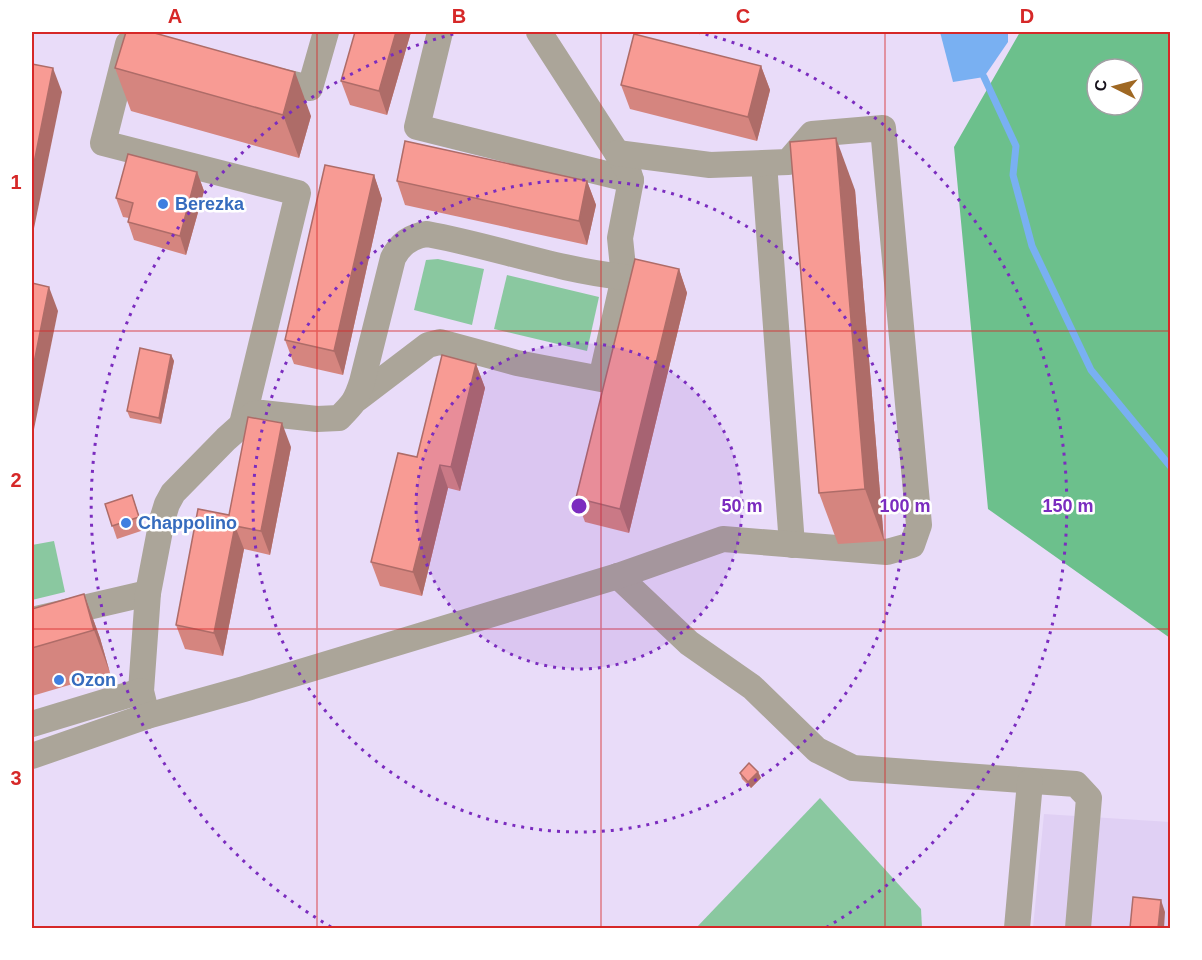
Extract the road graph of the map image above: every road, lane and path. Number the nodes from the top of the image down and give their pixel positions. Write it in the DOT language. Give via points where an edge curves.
graph roads {
  1 [pos="326,32"];
  2 [pos="440,32"];
  3 [pos="539,32"];
  4 [pos="151,48"];
  5 [pos="242,71"];
  6 [pos="617,153"];
  7 [pos="764,163"];
  8 [pos="631,180"];
  9 [pos="624,277"];
  10 [pos="357,399"];
  11 [pos="242,424"];
  12 [pos="792,544"];
  13 [pos="618,576"];
  14 [pos="148,592"];
  15 [pos="32,620"];
  16 [pos="144,704"];
  17 [pos="32,724"];
  18 [pos="32,756"];
  19 [pos="1030,782"];
  20 [pos="1017,928"];
  21 [pos="1078,928"];
  1 -- 5 [label="lane" via="310,88"];
  2 -- 8 [label="lane" via="417,127"];
  3 -- 6 [label="lane"];
  4 -- 11 [label="lane" via="128,43 103,143 298,193"];
  6 -- 7 [label="lane" via="710,165"];
  6 -- 8 [label="lane"];
  7 -- 12 [label="lane"];
  7 -- 12 [label="lane" via="788,162 812,134 883,128 919,525 912,545 887,552"];
  8 -- 9 [label="lane" via="620,238"];
  9 -- 10 [label="lane" via="601,380 440,342 428,345"];
  9 -- 10 [label="lane" via="536,261 427,234 416,236 397,250 393,258"];
  10 -- 11 [label="lane" via="339,418 262,413"];
  11 -- 14 [label="lane" via="173,493 162,519"];
  12 -- 13 [label="lane" via="723,539"];
  13 -- 16 [label="lane" via="266,682"];
  13 -- 19 [label="lane" via="689,643 752,687 817,750 853,768"];
  14 -- 15 [label="lane"];
  14 -- 16 [label="lane"];
  16 -- 17 [label="lane"];
  16 -- 18 [label="lane"];
  19 -- 20 [label="lane"];
  19 -- 21 [label="lane" via="1076,784 1089,798"];
}
